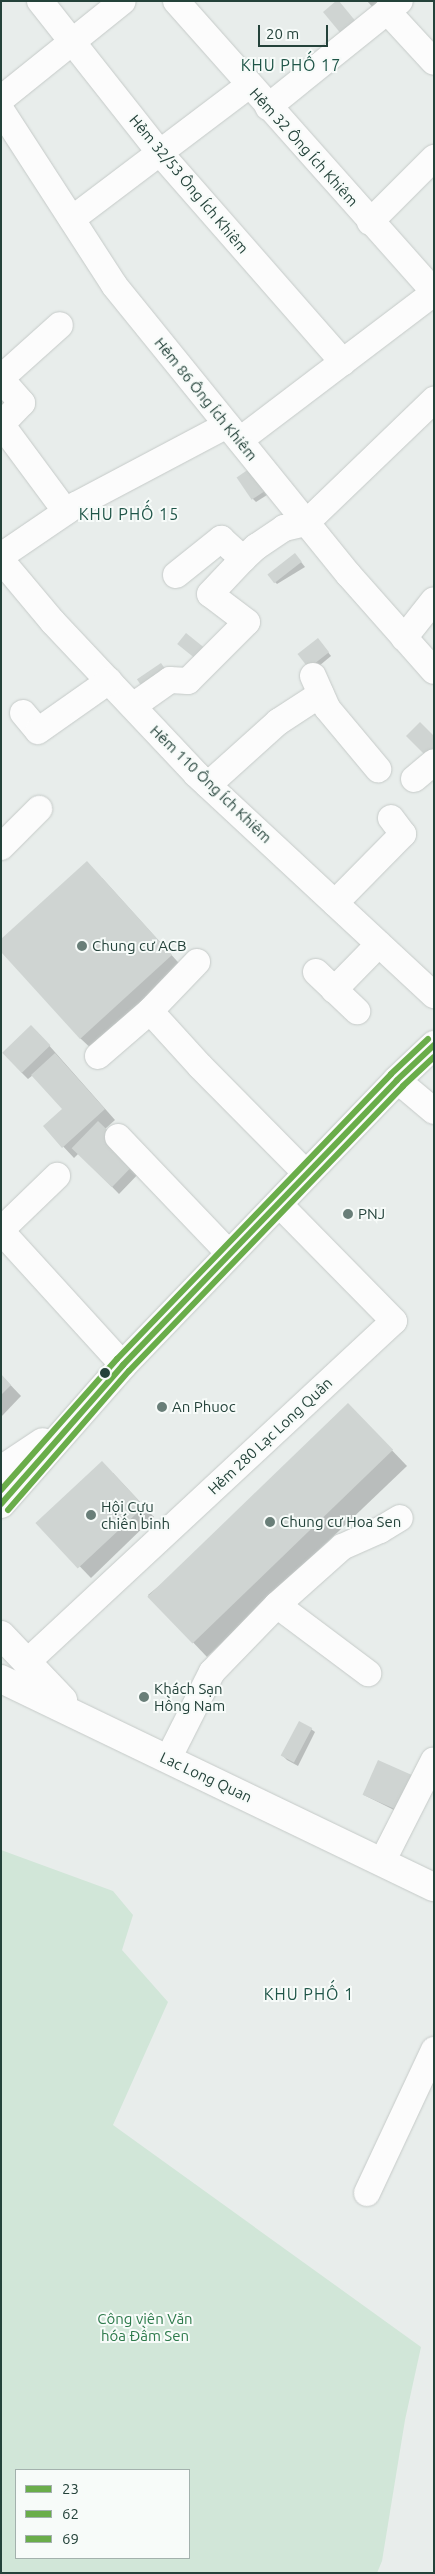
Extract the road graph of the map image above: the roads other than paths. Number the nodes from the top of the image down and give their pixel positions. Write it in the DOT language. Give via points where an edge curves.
graph roads {
  1 [pos="40,1"];
  2 [pos="123,1"];
  3 [pos="176,1"];
  4 [pos="393,6"];
  5 [pos="72,42"];
  6 [pos="434,62"];
  7 [pos="249,86"];
  8 [pos="1,99"];
  9 [pos="268,107"];
  10 [pos="1,110"];
  11 [pos="160,152"];
  12 [pos="434,158"];
  13 [pos="72,219"];
  14 [pos="370,222"];
  15 [pos="434,293"];
  16 [pos="60,325"];
  17 [pos="342,362"];
  18 [pos="1,379"];
  19 [pos="434,400"];
  20 [pos="2,424"];
  21 [pos="233,433"];
  22 [pos="66,512"];
  23 [pos="306,522"];
  24 [pos="1,558"];
  25 [pos="243,559"];
  26 [pos="176,575"];
  27 [pos="434,600"];
  28 [pos="404,638"];
  29 [pos="434,671"];
  30 [pos="109,681"];
  31 [pos="133,706"];
  32 [pos="23,713"];
  33 [pos="434,762"];
  34 [pos="378,769"];
  35 [pos="414,779"];
  36 [pos="208,784"];
  37 [pos="39,809"];
  38 [pos="392,818"];
  39 [pos="1,846"];
  40 [pos="334,903"];
  41 [pos="379,944"];
  42 [pos="197,962"];
  43 [pos="316,972"];
  44 [pos="334,990"];
  45 [pos="434,995"];
  46 [pos="150,1011"];
  47 [pos="357,1011"];
  48 [pos="434,1045"];
  49 [pos="98,1056"];
  50 [pos="397,1080"];
  51 [pos="434,1111"];
  52 [pos="118,1137"];
  53 [pos="307,1174"];
  54 [pos="57,1176"];
  55 [pos="279,1204"];
  56 [pos="1,1231"];
  57 [pos="230,1254"];
  58 [pos="123,1365"];
  59 [pos="5,1489"];
  60 [pos="400,1518"];
  61 [pos="1,1527"];
  62 [pos="277,1605"];
  63 [pos="3,1634"];
  64 [pos="26,1663"];
  65 [pos="368,1674"];
  66 [pos="1,1679"];
  67 [pos="76,1713"];
  68 [pos="168,1759"];
  69 [pos="434,1760"];
  70 [pos="382,1862"];
  71 [pos="434,1887"];
  72 [pos="434,2050"];
  73 [pos="367,2193"];
  1 -- 5 [label="street, Hẻm 32/53 Ông Ích Khiêm"];
  2 -- 5 [label="street"];
  3 -- 7 [label="street, Hẻm 32 Ông Ích Khiêm"];
  4 -- 6 [label="street"];
  4 -- 9 [label="street"];
  5 -- 8 [label="street"];
  5 -- 11 [label="street, Hẻm 32/53 Ông Ích Khiêm"];
  7 -- 9 [label="street, Hẻm 32 Ông Ích Khiêm"];
  7 -- 11 [label="street"];
  9 -- 14 [label="street, Hẻm 32 Ông Ích Khiêm"];
  10 -- 13 [label="street, Hẻm 86 Ông Ích Khiêm"];
  11 -- 13 [label="street"];
  11 -- 17 [label="street, Hẻm 32/53 Ông Ích Khiêm"];
  12 -- 14 [label="street"];
  13 -- 21 [label="street, Hẻm 86 Ông Ích Khiêm" via="114,285"];
  14 -- 15 [label="street, Hẻm 32 Ông Ích Khiêm"];
  15 -- 17 [label="street"];
  16 -- 18 [label="street"];
  17 -- 21 [label="street"];
  18 -- 20 [label="street" via="22,404"];
  19 -- 23 [label="street"];
  20 -- 22 [label="street"];
  21 -- 22 [label="street"];
  21 -- 23 [label="street, Hẻm 86 Ông Ích Khiêm"];
  22 -- 24 [label="street"];
  23 -- 25 [label="street" via="284,528"];
  23 -- 28 [label="street, Hẻm 86 Ông Ích Khiêm"];
  24 -- 30 [label="street, Hẻm 110 Ông Ích Khiêm" via="53,622"];
  25 -- 26 [label="street" via="221,539"];
  25 -- 31 [label="street" via="210,594 247,622 188,681 170,680"];
  27 -- 28 [label="street"];
  28 -- 29 [label="street, Hẻm 86 Ông Ích Khiêm"];
  30 -- 31 [label="street, Hẻm 110 Ông Ích Khiêm"];
  30 -- 32 [label="street" via="38,730"];
  31 -- 36 [label="street, Hẻm 110 Ông Ích Khiêm"];
  33 -- 35 [label="street"];
  34 -- 36 [label="street" via="327,708 317,685"];
  36 -- 40 [label="street, Hẻm 110 Ông Ích Khiêm"];
  37 -- 39 [label="street"];
  38 -- 40 [label="street" via="403,834"];
  40 -- 41 [label="street, Hẻm 110 Ông Ích Khiêm"];
  41 -- 44 [label="street"];
  41 -- 45 [label="street, Hẻm 110 Ông Ích Khiêm"];
  42 -- 46 [label="street"];
  43 -- 44 [label="street"];
  44 -- 47 [label="street"];
  46 -- 49 [label="street"];
  46 -- 53 [label="street"];
  48 -- 50 [label="main road"];
  50 -- 51 [label="street"];
  50 -- 53 [label="main road"];
  52 -- 57 [label="street"];
  53 -- 55 [label="main road"];
  54 -- 56 [label="street"];
  55 -- 57 [label="main road"];
  55 -- 64 [label="street, Hẻm 280 Lạc Long Quân" via="394,1321"];
  56 -- 58 [label="street"];
  57 -- 58 [label="main road"];
  58 -- 59 [label="main road" via="71,1424"];
  59 -- 61 [label="main road"];
  60 -- 62 [label="street" via="342,1547"];
  62 -- 65 [label="street"];
  62 -- 68 [label="street" via="212,1672"];
  63 -- 64 [label="main road, Lac Long Quan"];
  64 -- 67 [label="main road, Lac Long Quan"];
  66 -- 67 [label="main road"];
  67 -- 68 [label="main road, Lac Long Quan"];
  68 -- 70 [label="main road, Lac Long Quan"];
  69 -- 70 [label="street"];
  70 -- 71 [label="main road, Lac Long Quan"];
  72 -- 73 [label="street"];
}
